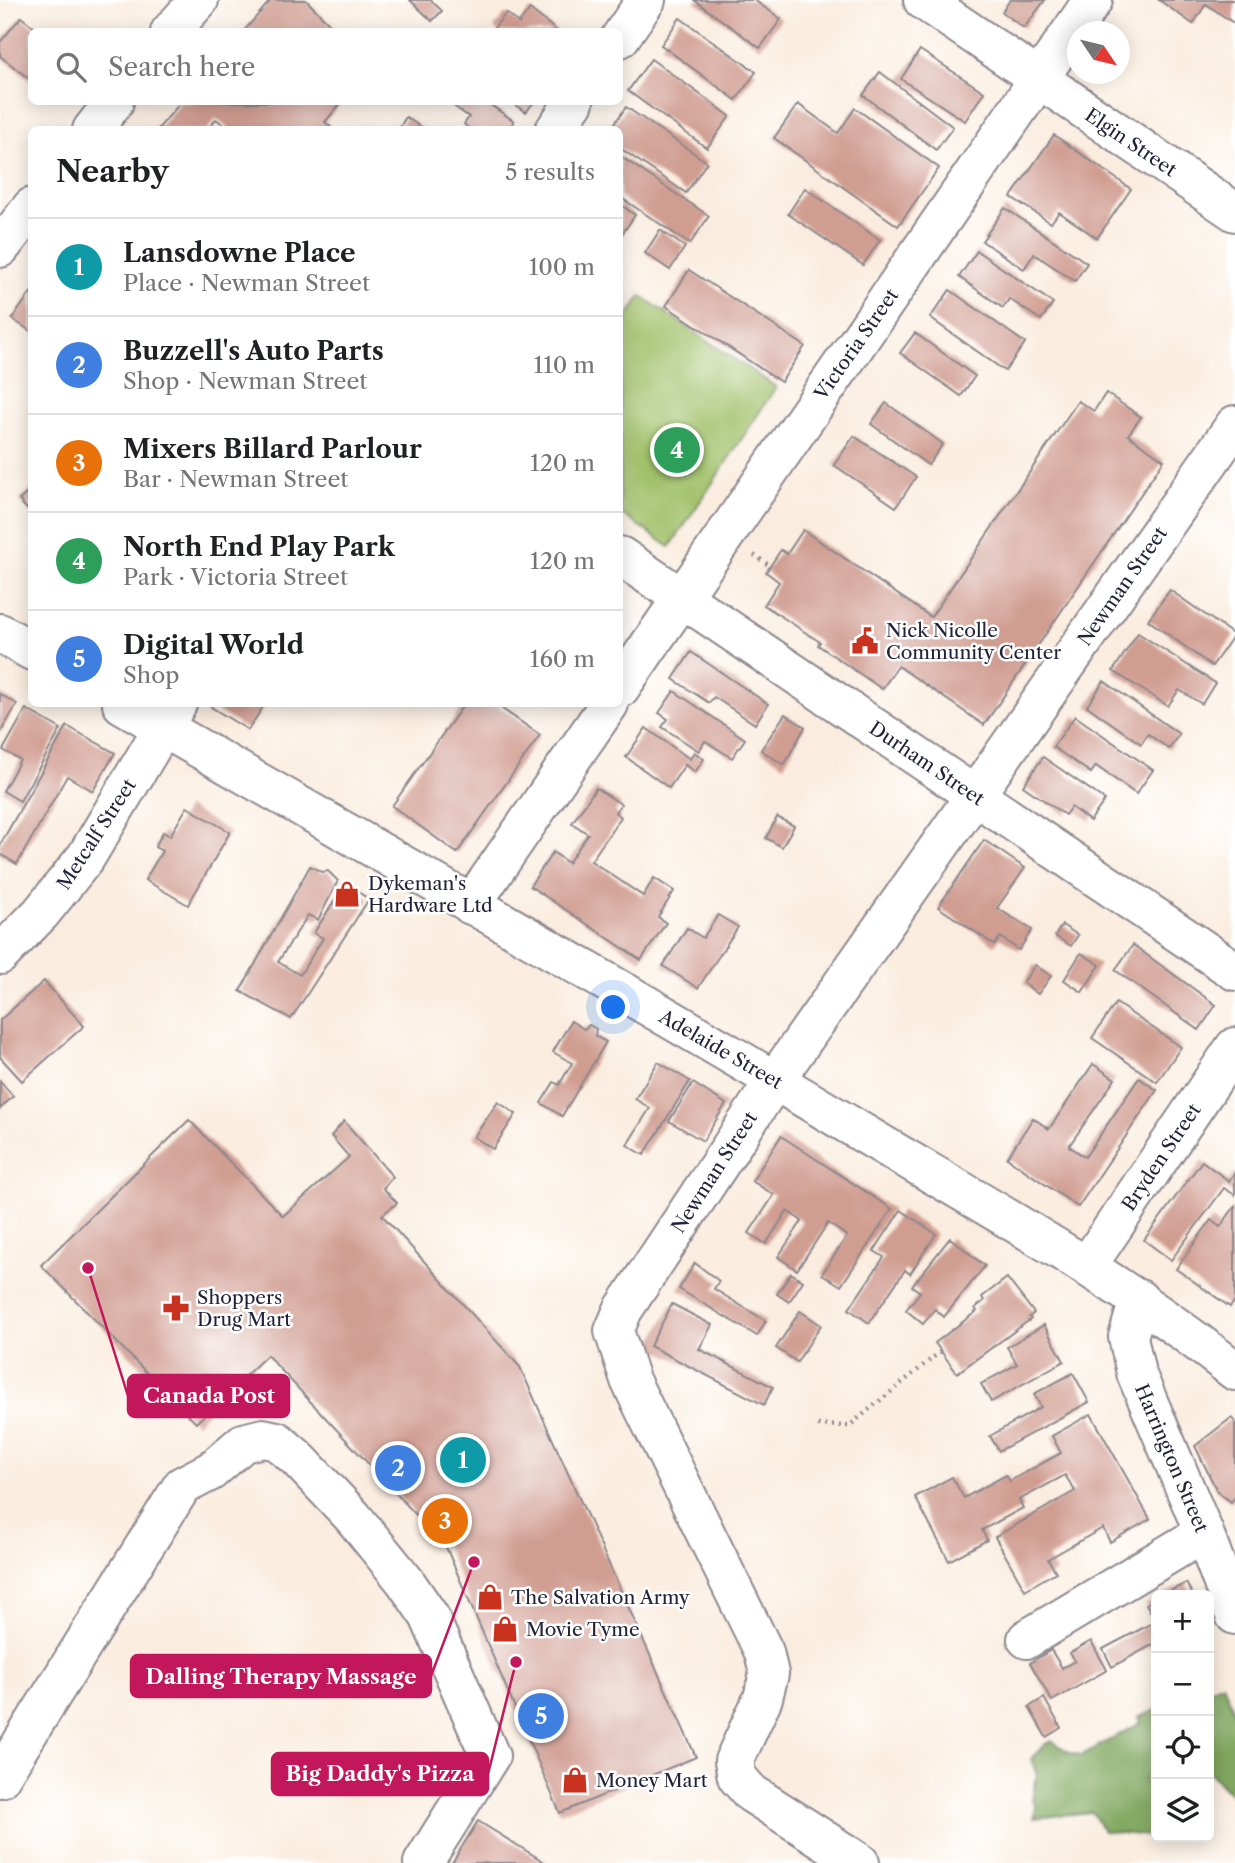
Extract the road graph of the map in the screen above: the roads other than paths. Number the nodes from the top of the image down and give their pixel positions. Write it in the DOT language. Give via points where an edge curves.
graph roads {
  1 [pos="199,0"];
  2 [pos="646,0"];
  3 [pos="923,0"];
  4 [pos="1093,0"];
  5 [pos="174,28"];
  6 [pos="623,34"];
  7 [pos="1039,79"];
  8 [pos="112,105"];
  9 [pos="572,105"];
  10 [pos="95,126"];
  11 [pos="558,126"];
  12 [pos="28,212"];
  13 [pos="1235,212"];
  14 [pos="0,248"];
  15 [pos="1235,425"];
  16 [pos="623,558"];
  17 [pos="682,598"];
  18 [pos="0,633"];
  19 [pos="28,649"];
  20 [pos="623,684"];
  21 [pos="135,707"];
  22 [pos="607,707"];
  23 [pos="170,715"];
  24 [pos="976,796"];
  25 [pos="471,905"];
  26 [pos="0,955"];
  27 [pos="1235,971"];
  28 [pos="1235,1047"];
  29 [pos="775,1080"];
  30 [pos="1087,1266"];
  31 [pos="1139,1299"];
  32 [pos="1235,1371"];
  33 [pos="1204,1533"];
  34 [pos="1235,1615"];
  35 [pos="1027,1639"];
  36 [pos="0,1778"];
  37 [pos="424,1863"];
  38 [pos="860,1863"];
  1 -- 5 [label="street"];
  2 -- 6 [label="street"];
  3 -- 7 [label="street, Elgin Street"];
  4 -- 7 [label="street, Victoria Street"];
  7 -- 13 [label="street, Elgin Street"];
  7 -- 17 [label="street, Victoria Street"];
  8 -- 10 [label="street"];
  9 -- 11 [label="street"];
  12 -- 14 [label="street"];
  15 -- 24 [label="street, Newman Street"];
  16 -- 17 [label="street, Durham Street"];
  17 -- 20 [label="street, Victoria Street"];
  17 -- 24 [label="street, Durham Street"];
  18 -- 19 [label="street"];
  21 -- 23 [label="street, Adelaide Street"];
  22 -- 25 [label="street"];
  23 -- 25 [label="street, Adelaide Street"];
  23 -- 26 [label="street, Metcalf Street" via="86,857"];
  24 -- 27 [label="street, Durham Street"];
  24 -- 29 [label="street, Newman Street"];
  25 -- 29 [label="street, Adelaide Street"];
  28 -- 30 [label="street, Bryden Street"];
  29 -- 30 [label="street, Adelaide Street"];
  29 -- 38 [label="street, Newman Street" via="614,1331 630,1380 764,1652 769,1674 734,1761 737,1777 751,1793"];
  30 -- 31 [label="street, Adelaide Street"];
  31 -- 32 [label="street, Adelaide Street"];
  31 -- 33 [label="street, Harrington Street" via="1128,1337 1136,1373"];
  33 -- 34 [label="street, Harrington Street"];
  33 -- 35 [label="street"];
  36 -- 37 [label="street" via="182,1486 211,1471 243,1443 262,1438 277,1441 352,1516 429,1615 490,1756"];
}
